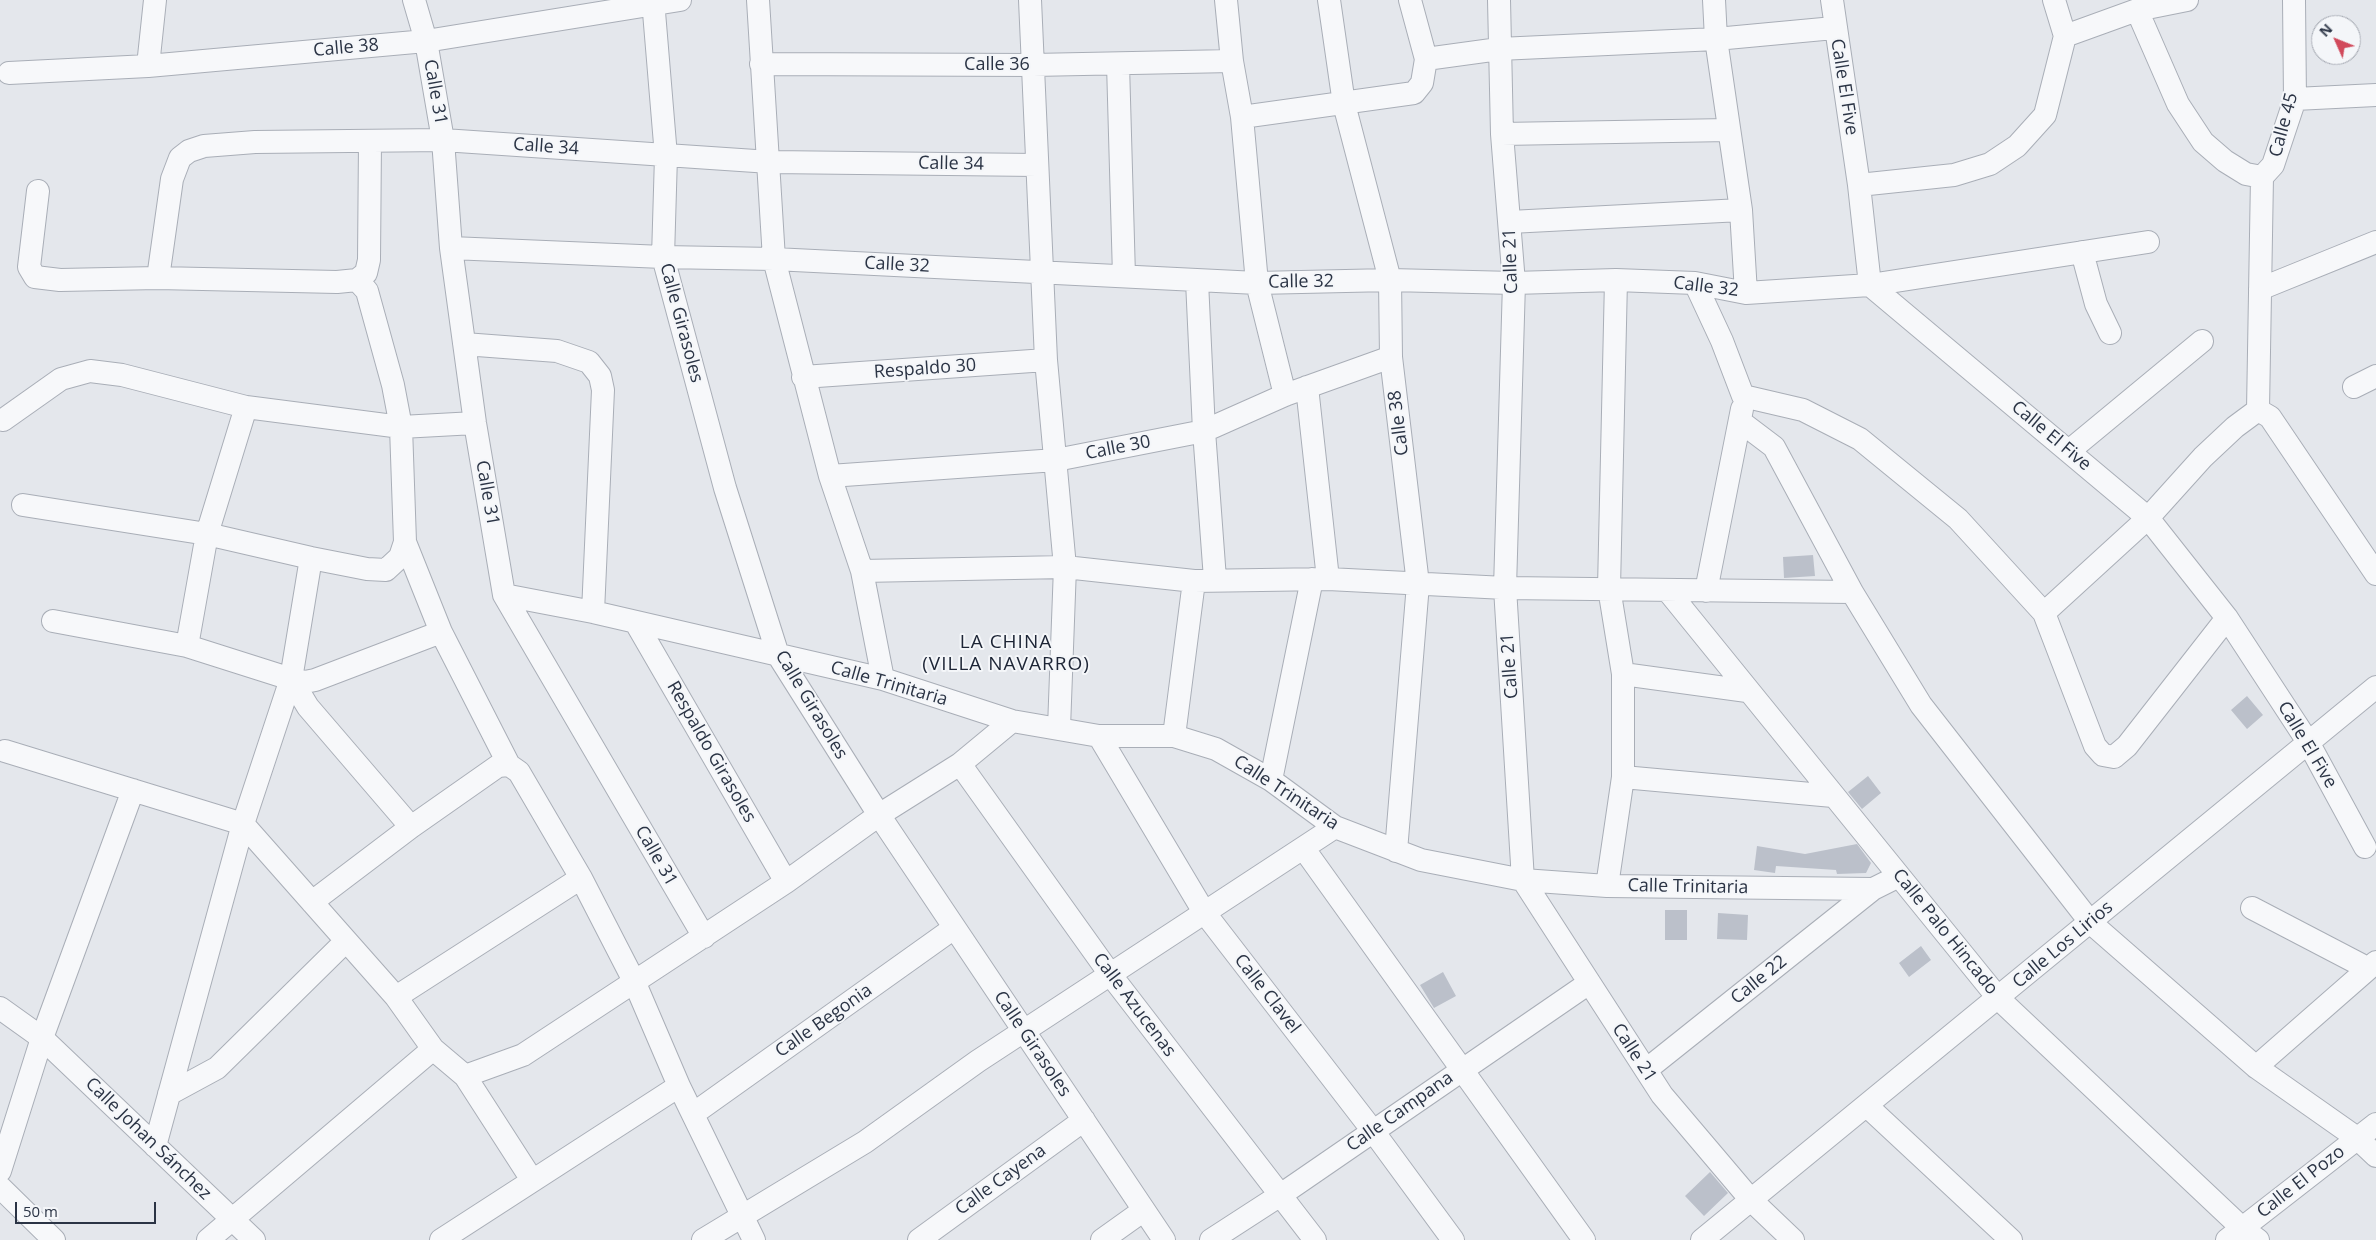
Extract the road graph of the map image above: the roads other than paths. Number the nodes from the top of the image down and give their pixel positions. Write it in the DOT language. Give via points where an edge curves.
graph roads {
  1 [pos="155,0"];
  2 [pos="414,0"];
  3 [pos="680,0"];
  4 [pos="758,0"];
  5 [pos="1030,0"];
  6 [pos="1226,0"];
  7 [pos="1329,0"];
  8 [pos="1410,0"];
  9 [pos="1499,0"];
  10 [pos="1714,0"];
  11 [pos="1832,0"];
  12 [pos="2054,0"];
  13 [pos="2187,0"];
  14 [pos="2294,0"];
  15 [pos="653,2"];
  16 [pos="2137,10"];
  17 [pos="1834,28"];
  18 [pos="2065,36"];
  19 [pos="1716,39"];
  20 [pos="426,41"];
  21 [pos="1499,49"];
  22 [pos="1426,59"];
  23 [pos="1232,62"];
  24 [pos="761,64"];
  25 [pos="1118,64"];
  26 [pos="1033,65"];
  27 [pos="148,66"];
  28 [pos="9,73"];
  29 [pos="2376,95"];
  30 [pos="2295,99"];
  31 [pos="1344,104"];
  32 [pos="1242,117"];
  33 [pos="1728,130"];
  34 [pos="1502,134"];
  35 [pos="443,140"];
  36 [pos="370,141"];
  37 [pos="666,156"];
  38 [pos="770,162"];
  39 [pos="1038,165"];
  40 [pos="2262,177"];
  41 [pos="1859,185"];
  42 [pos="38,191"];
  43 [pos="1741,210"];
  44 [pos="1510,222"];
  45 [pos="2148,242"];
  46 [pos="2376,242"];
  47 [pos="451,248"];
  48 [pos="2082,252"];
  49 [pos="663,257"];
  50 [pos="774,260"];
  51 [pos="1043,271"];
  52 [pos="1124,276"];
  53 [pos="158,278"];
  54 [pos="357,280"];
  55 [pos="1390,280"];
  56 [pos="1616,280"];
  57 [pos="1197,281"];
  58 [pos="1258,283"];
  59 [pos="1694,283"];
  60 [pos="1514,284"];
  61 [pos="1870,286"];
  62 [pos="2260,290"];
  63 [pos="1746,293"];
  64 [pos="2110,333"];
  65 [pos="2202,341"];
  66 [pos="464,344"];
  67 [pos="1391,357"];
  68 [pos="1046,360"];
  69 [pos="2376,376"];
  70 [pos="803,377"];
  71 [pos="1307,387"];
  72 [pos="2354,388"];
  73 [pos="1285,395"];
  74 [pos="1743,396"];
  75 [pos="246,407"];
  76 [pos="2258,410"];
  77 [pos="3,420"];
  78 [pos="1740,422"];
  79 [pos="475,423"];
  80 [pos="401,427"];
  81 [pos="1204,431"];
  82 [pos="2069,451"];
  83 [pos="1056,460"];
  84 [pos="830,476"];
  85 [pos="23,505"];
  86 [pos="2148,518"];
  87 [pos="207,534"];
  88 [pos="405,542"];
  89 [pos="311,558"];
  90 [pos="1065,567"];
  91 [pos="862,571"];
  92 [pos="2376,574"];
  93 [pos="1320,579"];
  94 [pos="1205,580"];
  95 [pos="1418,584"];
  96 [pos="1505,588"];
  97 [pos="1609,588"];
  98 [pos="1668,591"];
  99 [pos="1706,592"];
  100 [pos="1852,592"];
  101 [pos="504,595"];
  102 [pos="593,612"];
  103 [pos="2044,613"];
  104 [pos="2227,618"];
  105 [pos="53,621"];
  106 [pos="636,623"];
  107 [pos="441,632"];
  108 [pos="187,646"];
  109 [pos="778,655"];
  110 [pos="1623,674"];
  111 [pos="291,679"];
  112 [pos="883,679"];
  113 [pos="2376,687"];
  114 [pos="1747,691"];
  115 [pos="1012,721"];
  116 [pos="1059,728"];
  117 [pos="1099,736"];
  118 [pos="1174,736"];
  119 [pos="2308,742"];
  120 [pos="5,751"];
  121 [pos="960,764"];
  122 [pos="509,765"];
  123 [pos="1623,777"];
  124 [pos="1271,780"];
  125 [pos="133,790"];
  126 [pos="1833,796"];
  127 [pos="879,815"];
  128 [pos="243,824"];
  129 [pos="412,827"];
  130 [pos="1335,827"];
  131 [pos="2365,847"];
  132 [pos="1304,849"];
  133 [pos="1396,851"];
  134 [pos="1899,876"];
  135 [pos="581,878"];
  136 [pos="1523,880"];
  137 [pos="786,882"];
  138 [pos="1607,886"];
  139 [pos="1873,889"];
  140 [pos="312,902"];
  141 [pos="2252,908"];
  142 [pos="1204,912"];
  143 [pos="2091,923"];
  144 [pos="954,928"];
  145 [pos="704,937"];
  146 [pos="346,941"];
  147 [pos="2372,965"];
  148 [pos="1110,974"];
  149 [pos="634,981"];
  150 [pos="1589,983"];
  151 [pos="396,997"];
  152 [pos="1999,999"];
  153 [pos="0,1008"];
  154 [pos="1024,1031"];
  155 [pos="42,1038"];
  156 [pos="433,1049"];
  157 [pos="2256,1066"];
  158 [pos="1463,1069"];
  159 [pos="1646,1070"];
  160 [pos="465,1076"];
  161 [pos="679,1086"];
  162 [pos="170,1094"];
  163 [pos="1867,1106"];
  164 [pos="693,1114"];
  165 [pos="1084,1120"];
  166 [pos="2376,1124"];
  167 [pos="1373,1130"];
  168 [pos="2357,1138"];
  169 [pos="155,1146"];
  170 [pos="2376,1156"];
  171 [pos="0,1171"];
  172 [pos="532,1180"];
  173 [pos="0,1187"];
  174 [pos="1282,1194"];
  175 [pos="1751,1200"];
  176 [pos="1144,1210"];
  177 [pos="741,1217"];
  178 [pos="232,1219"];
  179 [pos="2242,1236"];
  180 [pos="54,1240"];
  181 [pos="208,1240"];
  182 [pos="254,1240"];
  183 [pos="441,1240"];
  184 [pos="703,1240"];
  185 [pos="754,1240"];
  186 [pos="919,1240"];
  187 [pos="1102,1240"];
  188 [pos="1164,1240"];
  189 [pos="1211,1240"];
  190 [pos="1315,1240"];
  191 [pos="1453,1240"];
  192 [pos="1584,1240"];
  193 [pos="1702,1240"];
  194 [pos="1794,1240"];
  195 [pos="2010,1240"];
  1 -- 27 [label="street"];
  2 -- 20 [label="street, Calle 31"];
  3 -- 15 [label="street, Calle 38"];
  4 -- 24 [label="street"];
  5 -- 26 [label="street"];
  6 -- 23 [label="street"];
  7 -- 31 [label="street, Calle 38"];
  8 -- 22 [label="street"];
  9 -- 21 [label="street, Calle 21"];
  10 -- 19 [label="street"];
  11 -- 17 [label="street, Calle El Five"];
  12 -- 18 [label="street"];
  13 -- 16 [label="street"];
  14 -- 30 [label="street, Calle 45"];
  15 -- 20 [label="street, Calle 38"];
  15 -- 37 [label="street, Calle Girasoles"];
  16 -- 18 [label="street"];
  16 -- 40 [label="street, Calle 45" via="2178,104 2203,142 2246,174"];
  17 -- 19 [label="street"];
  17 -- 41 [label="street, Calle El Five"];
  18 -- 41 [label="street" via="2045,115 2017,146 1990,164 1954,174"];
  19 -- 21 [label="street"];
  19 -- 33 [label="street"];
  20 -- 27 [label="street, Calle 38"];
  20 -- 35 [label="street, Calle 31"];
  21 -- 22 [label="street"];
  21 -- 34 [label="street, Calle 21"];
  22 -- 31 [label="street" via="1422,83 1414,93"];
  23 -- 25 [label="street, Calle 36"];
  23 -- 32 [label="street"];
  24 -- 26 [label="street, Calle 36"];
  24 -- 38 [label="street"];
  25 -- 26 [label="street, Calle 36"];
  25 -- 52 [label="street"];
  26 -- 39 [label="street"];
  27 -- 28 [label="street, Calle 38"];
  29 -- 30 [label="street"];
  30 -- 40 [label="street, Calle 45" via="2273,165"];
  31 -- 32 [label="street"];
  31 -- 55 [label="street, Calle 38"];
  32 -- 58 [label="street"];
  33 -- 34 [label="street"];
  33 -- 43 [label="street"];
  34 -- 44 [label="street, Calle 21"];
  35 -- 36 [label="street, Calle 34"];
  35 -- 37 [label="street, Calle 34"];
  35 -- 47 [label="street, Calle 31"];
  36 -- 53 [label="street, Calle 34" via="255,142 204,146 189,151 180,158 172,180"];
  36 -- 54 [label="street" via="369,260 366,273"];
  37 -- 38 [label="street, Calle 34"];
  37 -- 49 [label="street, Calle Girasoles"];
  38 -- 39 [label="street, Calle 34"];
  38 -- 50 [label="street"];
  39 -- 51 [label="street"];
  40 -- 62 [label="street"];
  41 -- 61 [label="street, Calle El Five"];
  42 -- 53 [label="street" via="29,268 35,276 60,280"];
  43 -- 44 [label="street"];
  43 -- 63 [label="street"];
  44 -- 60 [label="street, Calle 21"];
  45 -- 48 [label="street, Calle 32"];
  46 -- 62 [label="street"];
  47 -- 49 [label="street, Calle 32"];
  47 -- 66 [label="street, Calle 31"];
  48 -- 61 [label="street, Calle 32"];
  48 -- 64 [label="street" via="2096,304"];
  49 -- 50 [label="street, Calle 32"];
  49 -- 109 [label="street, Calle Girasoles" via="725,488"];
  50 -- 51 [label="street, Calle 32"];
  50 -- 70 [label="street"];
  51 -- 52 [label="street, Calle 32"];
  51 -- 68 [label="street"];
  52 -- 57 [label="street, Calle 32"];
  53 -- 54 [label="street"];
  54 -- 80 [label="street" via="367,291"];
  55 -- 58 [label="street, Calle 32"];
  55 -- 60 [label="street, Calle 32"];
  55 -- 67 [label="street, Calle 38"];
  56 -- 59 [label="street, Calle 32"];
  56 -- 60 [label="street, Calle 32"];
  56 -- 97 [label="street"];
  57 -- 58 [label="street, Calle 32"];
  57 -- 81 [label="street"];
  58 -- 73 [label="street"];
  59 -- 63 [label="street, Calle 32"];
  59 -- 74 [label="street" via="1722,341"];
  60 -- 96 [label="street, Calle 21"];
  61 -- 63 [label="street, Calle 32"];
  61 -- 82 [label="street, Calle El Five"];
  62 -- 76 [label="street"];
  65 -- 82 [label="street"];
  66 -- 79 [label="street, Calle 31"];
  66 -- 102 [label="street" via="557,351 589,362 600,376 603,390"];
  67 -- 71 [label="street, Calle 30"];
  67 -- 95 [label="street, Calle 38"];
  68 -- 70 [label="street, Respaldo 30"];
  68 -- 83 [label="street"];
  69 -- 72 [label="street"];
  70 -- 84 [label="street"];
  71 -- 73 [label="street, Calle 30"];
  71 -- 93 [label="street"];
  73 -- 81 [label="street, Calle 30"];
  74 -- 78 [label="street"];
  74 -- 103 [label="street" via="1803,410 1860,439 1958,520"];
  75 -- 77 [label="street" via="122,375 90,372 61,379"];
  75 -- 80 [label="street"];
  75 -- 87 [label="street"];
  76 -- 86 [label="street" via="2203,457"];
  76 -- 92 [label="street" via="2270,417"];
  78 -- 99 [label="street"];
  78 -- 100 [label="street" via="1774,447"];
  79 -- 80 [label="street"];
  79 -- 101 [label="street, Calle 31"];
  80 -- 88 [label="street"];
  81 -- 83 [label="street, Calle 30"];
  81 -- 94 [label="street"];
  82 -- 86 [label="street, Calle El Five"];
  83 -- 84 [label="street, Calle 30"];
  83 -- 90 [label="street"];
  84 -- 91 [label="street"];
  85 -- 87 [label="street"];
  86 -- 103 [label="street"];
  86 -- 104 [label="street, Calle El Five"];
  87 -- 89 [label="street"];
  87 -- 108 [label="street"];
  88 -- 89 [label="street" via="400,557 386,570"];
  88 -- 107 [label="street"];
  89 -- 111 [label="street"];
  90 -- 91 [label="street"];
  90 -- 94 [label="street"];
  90 -- 116 [label="street"];
  91 -- 112 [label="street"];
  93 -- 94 [label="street"];
  93 -- 95 [label="street"];
  93 -- 124 [label="street"];
  94 -- 118 [label="street"];
  95 -- 96 [label="street"];
  95 -- 133 [label="street, Calle 38"];
  96 -- 97 [label="street"];
  96 -- 136 [label="street, Calle 21"];
  97 -- 98 [label="street"];
  97 -- 110 [label="street"];
  98 -- 99 [label="street"];
  98 -- 114 [label="street, Calle Palo Hincado"];
  99 -- 100 [label="street"];
  100 -- 143 [label="street" via="1921,705"];
  101 -- 102 [label="street, Calle Trinitaria"];
  101 -- 145 [label="street, Calle 31"];
  102 -- 106 [label="street, Calle Trinitaria"];
  103 -- 104 [label="street" via="2095,746 2103,755 2114,756 2128,746"];
  104 -- 119 [label="street, Calle El Five"];
  105 -- 108 [label="street"];
  106 -- 109 [label="street, Calle Trinitaria"];
  106 -- 137 [label="street, Respaldo Girasoles"];
  107 -- 111 [label="street" via="315,680"];
  107 -- 122 [label="street"];
  108 -- 111 [label="street"];
  109 -- 112 [label="street, Calle Trinitaria"];
  109 -- 127 [label="street, Calle Girasoles"];
  110 -- 114 [label="street"];
  110 -- 123 [label="street"];
  111 -- 128 [label="street"];
  111 -- 129 [label="street" via="308,707"];
  112 -- 115 [label="street, Calle Trinitaria"];
  113 -- 119 [label="street, Calle Los Lirios"];
  114 -- 126 [label="street, Calle Palo Hincado"];
  115 -- 116 [label="street, Calle Trinitaria"];
  115 -- 121 [label="street"];
  116 -- 117 [label="street, Calle Trinitaria"];
  117 -- 118 [label="street, Calle Trinitaria"];
  117 -- 142 [label="street, Calle Clavel"];
  118 -- 124 [label="street, Calle Trinitaria" via="1216,749"];
  119 -- 131 [label="street, Calle El Five"];
  119 -- 143 [label="street, Calle Los Lirios"];
  120 -- 125 [label="street"];
  121 -- 127 [label="street"];
  121 -- 148 [label="street, Calle Azucenas"];
  122 -- 129 [label="street" via="498,766"];
  122 -- 135 [label="street" via="520,772"];
  123 -- 126 [label="street"];
  123 -- 138 [label="street"];
  124 -- 130 [label="street, Calle Trinitaria"];
  125 -- 128 [label="street"];
  125 -- 155 [label="street"];
  126 -- 134 [label="street, Calle Palo Hincado"];
  127 -- 137 [label="street"];
  127 -- 144 [label="street, Calle Girasoles"];
  128 -- 140 [label="street"];
  128 -- 162 [label="street"];
  129 -- 140 [label="street"];
  130 -- 132 [label="street"];
  130 -- 133 [label="street, Calle Trinitaria"];
  132 -- 142 [label="street"];
  132 -- 158 [label="street"];
  133 -- 136 [label="street, Calle Trinitaria" via="1420,860"];
  134 -- 139 [label="street, Calle Trinitaria"];
  134 -- 152 [label="street, Calle Palo Hincado"];
  135 -- 149 [label="street"];
  135 -- 151 [label="street"];
  136 -- 138 [label="street, Calle Trinitaria"];
  136 -- 150 [label="street, Calle 21"];
  137 -- 145 [label="street"];
  138 -- 139 [label="street, Calle Trinitaria"];
  139 -- 159 [label="street, Calle 22"];
  140 -- 146 [label="street"];
  141 -- 147 [label="street"];
  142 -- 148 [label="street"];
  142 -- 167 [label="street, Calle Clavel"];
  143 -- 152 [label="street, Calle Los Lirios"];
  143 -- 157 [label="street"];
  144 -- 154 [label="street, Calle Girasoles"];
  144 -- 164 [label="street, Calle Begonia"];
  145 -- 149 [label="street"];
  146 -- 151 [label="street"];
  146 -- 162 [label="street" via="216,1068"];
  147 -- 157 [label="street"];
  148 -- 154 [label="street"];
  148 -- 174 [label="street, Calle Azucenas"];
  149 -- 160 [label="street" via="522,1056"];
  149 -- 161 [label="street"];
  150 -- 158 [label="street, Calle Campana"];
  150 -- 159 [label="street, Calle 21"];
  151 -- 156 [label="street"];
  152 -- 163 [label="street, Calle Los Lirios"];
  152 -- 179 [label="street, Calle Palo Hincado"];
  153 -- 155 [label="street, Calle Johan Sánchez"];
  154 -- 165 [label="street, Calle Girasoles"];
  154 -- 177 [label="street" via="864,1142"];
  155 -- 169 [label="street, Calle Johan Sánchez"];
  155 -- 171 [label="street"];
  156 -- 160 [label="street"];
  156 -- 178 [label="street"];
  157 -- 168 [label="street"];
  158 -- 167 [label="street, Calle Campana"];
  158 -- 192 [label="street"];
  159 -- 175 [label="street, Calle 21" via="1662,1095"];
  160 -- 172 [label="street"];
  161 -- 164 [label="street"];
  161 -- 172 [label="street"];
  162 -- 169 [label="street"];
  163 -- 175 [label="street, Calle Los Lirios"];
  163 -- 195 [label="street"];
  164 -- 177 [label="street"];
  165 -- 176 [label="street, Calle Girasoles"];
  165 -- 186 [label="street, Calle Cayena"];
  166 -- 168 [label="street, Calle El Pozo"];
  167 -- 174 [label="street, Calle Campana"];
  167 -- 191 [label="street, Calle Clavel"];
  168 -- 170 [label="street"];
  168 -- 179 [label="street, Calle El Pozo"];
  169 -- 178 [label="street, Calle Johan Sánchez"];
  172 -- 183 [label="street"];
  173 -- 180 [label="street"];
  174 -- 189 [label="street, Calle Campana"];
  174 -- 190 [label="street, Calle Azucenas"];
  175 -- 193 [label="street, Calle Los Lirios"];
  175 -- 194 [label="street, Calle 21"];
  176 -- 187 [label="street"];
  176 -- 188 [label="street, Calle Girasoles"];
  177 -- 184 [label="street"];
  177 -- 185 [label="street"];
  178 -- 181 [label="street"];
  178 -- 182 [label="street, Calle Johan Sánchez"];
}
